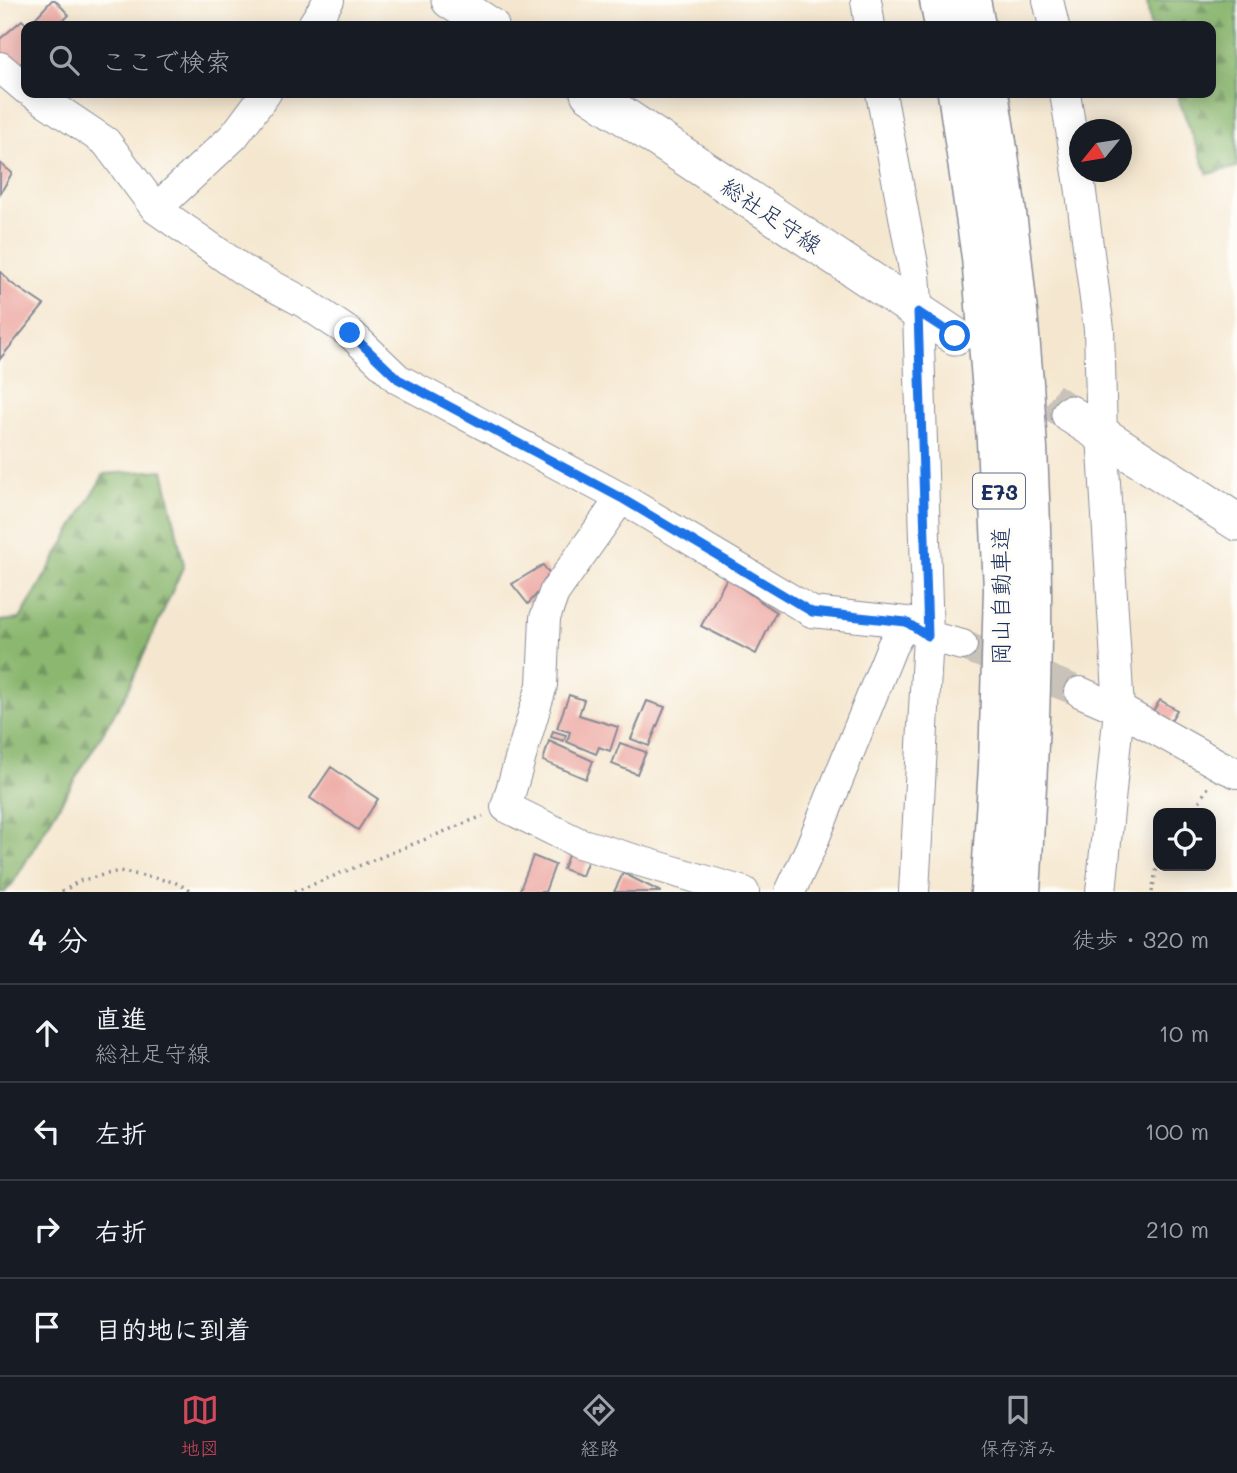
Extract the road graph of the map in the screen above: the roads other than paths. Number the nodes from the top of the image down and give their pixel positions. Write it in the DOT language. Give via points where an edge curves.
graph roads {
  1 [pos="329,0"];
  2 [pos="450,0"];
  3 [pos="866,0"];
  4 [pos="939,0"];
  5 [pos="971,0"];
  6 [pos="1048,0"];
  7 [pos="315,21"];
  8 [pos="482,21"];
  9 [pos="869,21"];
  10 [pos="943,21"];
  11 [pos="975,21"];
  12 [pos="1053,21"];
  13 [pos="0,67"];
  14 [pos="21,85"];
  15 [pos="40,98"];
  16 [pos="262,98"];
  17 [pos="597,98"];
  18 [pos="882,98"];
  19 [pos="958,98"];
  20 [pos="990,98"];
  21 [pos="1066,98"];
  22 [pos="156,209"];
  23 [pos="918,312"];
  24 [pos="955,336"];
  25 [pos="1070,414"];
  26 [pos="1101,435"];
  27 [pos="621,498"];
  28 [pos="1237,522"];
  29 [pos="917,629"];
  30 [pos="962,645"];
  31 [pos="1080,692"];
  32 [pos="1119,709"];
  33 [pos="1229,770"];
  34 [pos="744,892"];
  35 [pos="790,892"];
  36 [pos="914,892"];
  37 [pos="990,892"];
  38 [pos="1021,892"];
  39 [pos="1101,892"];
  1 -- 7 [label="street"];
  2 -- 8 [label="main road"];
  3 -- 9 [label="street"];
  4 -- 10 [label="highway"];
  5 -- 11 [label="highway"];
  6 -- 12 [label="street"];
  13 -- 14 [label="street"];
  15 -- 22 [label="street" via="106,142"];
  16 -- 22 [label="street" via="234,136"];
  17 -- 23 [label="main road, 総社足守線"];
  18 -- 23 [label="street"];
  19 -- 37 [label="highway, 岡山自動車道 / E73" via="981,257 1003,589"];
  20 -- 38 [label="highway, 岡山自動車道 / E73" via="1012,254 1028,440 1032,590"];
  21 -- 26 [label="street" via="1099,329"];
  22 -- 27 [label="street" via="243,270 350,333 398,379"];
  23 -- 24 [label="main road, 総社足守線"];
  23 -- 29 [label="street"];
  25 -- 26 [label="main road"];
  26 -- 28 [label="main road"];
  26 -- 32 [label="street"];
  27 -- 29 [label="street" via="812,612"];
  27 -- 34 [label="street" via="554,593 545,618 541,685 506,807 579,843"];
  29 -- 30 [label="street"];
  29 -- 35 [label="street" via="892,646"];
  29 -- 36 [label="street"];
  31 -- 32 [label="street"];
  32 -- 33 [label="street"];
  32 -- 39 [label="street"];
}
